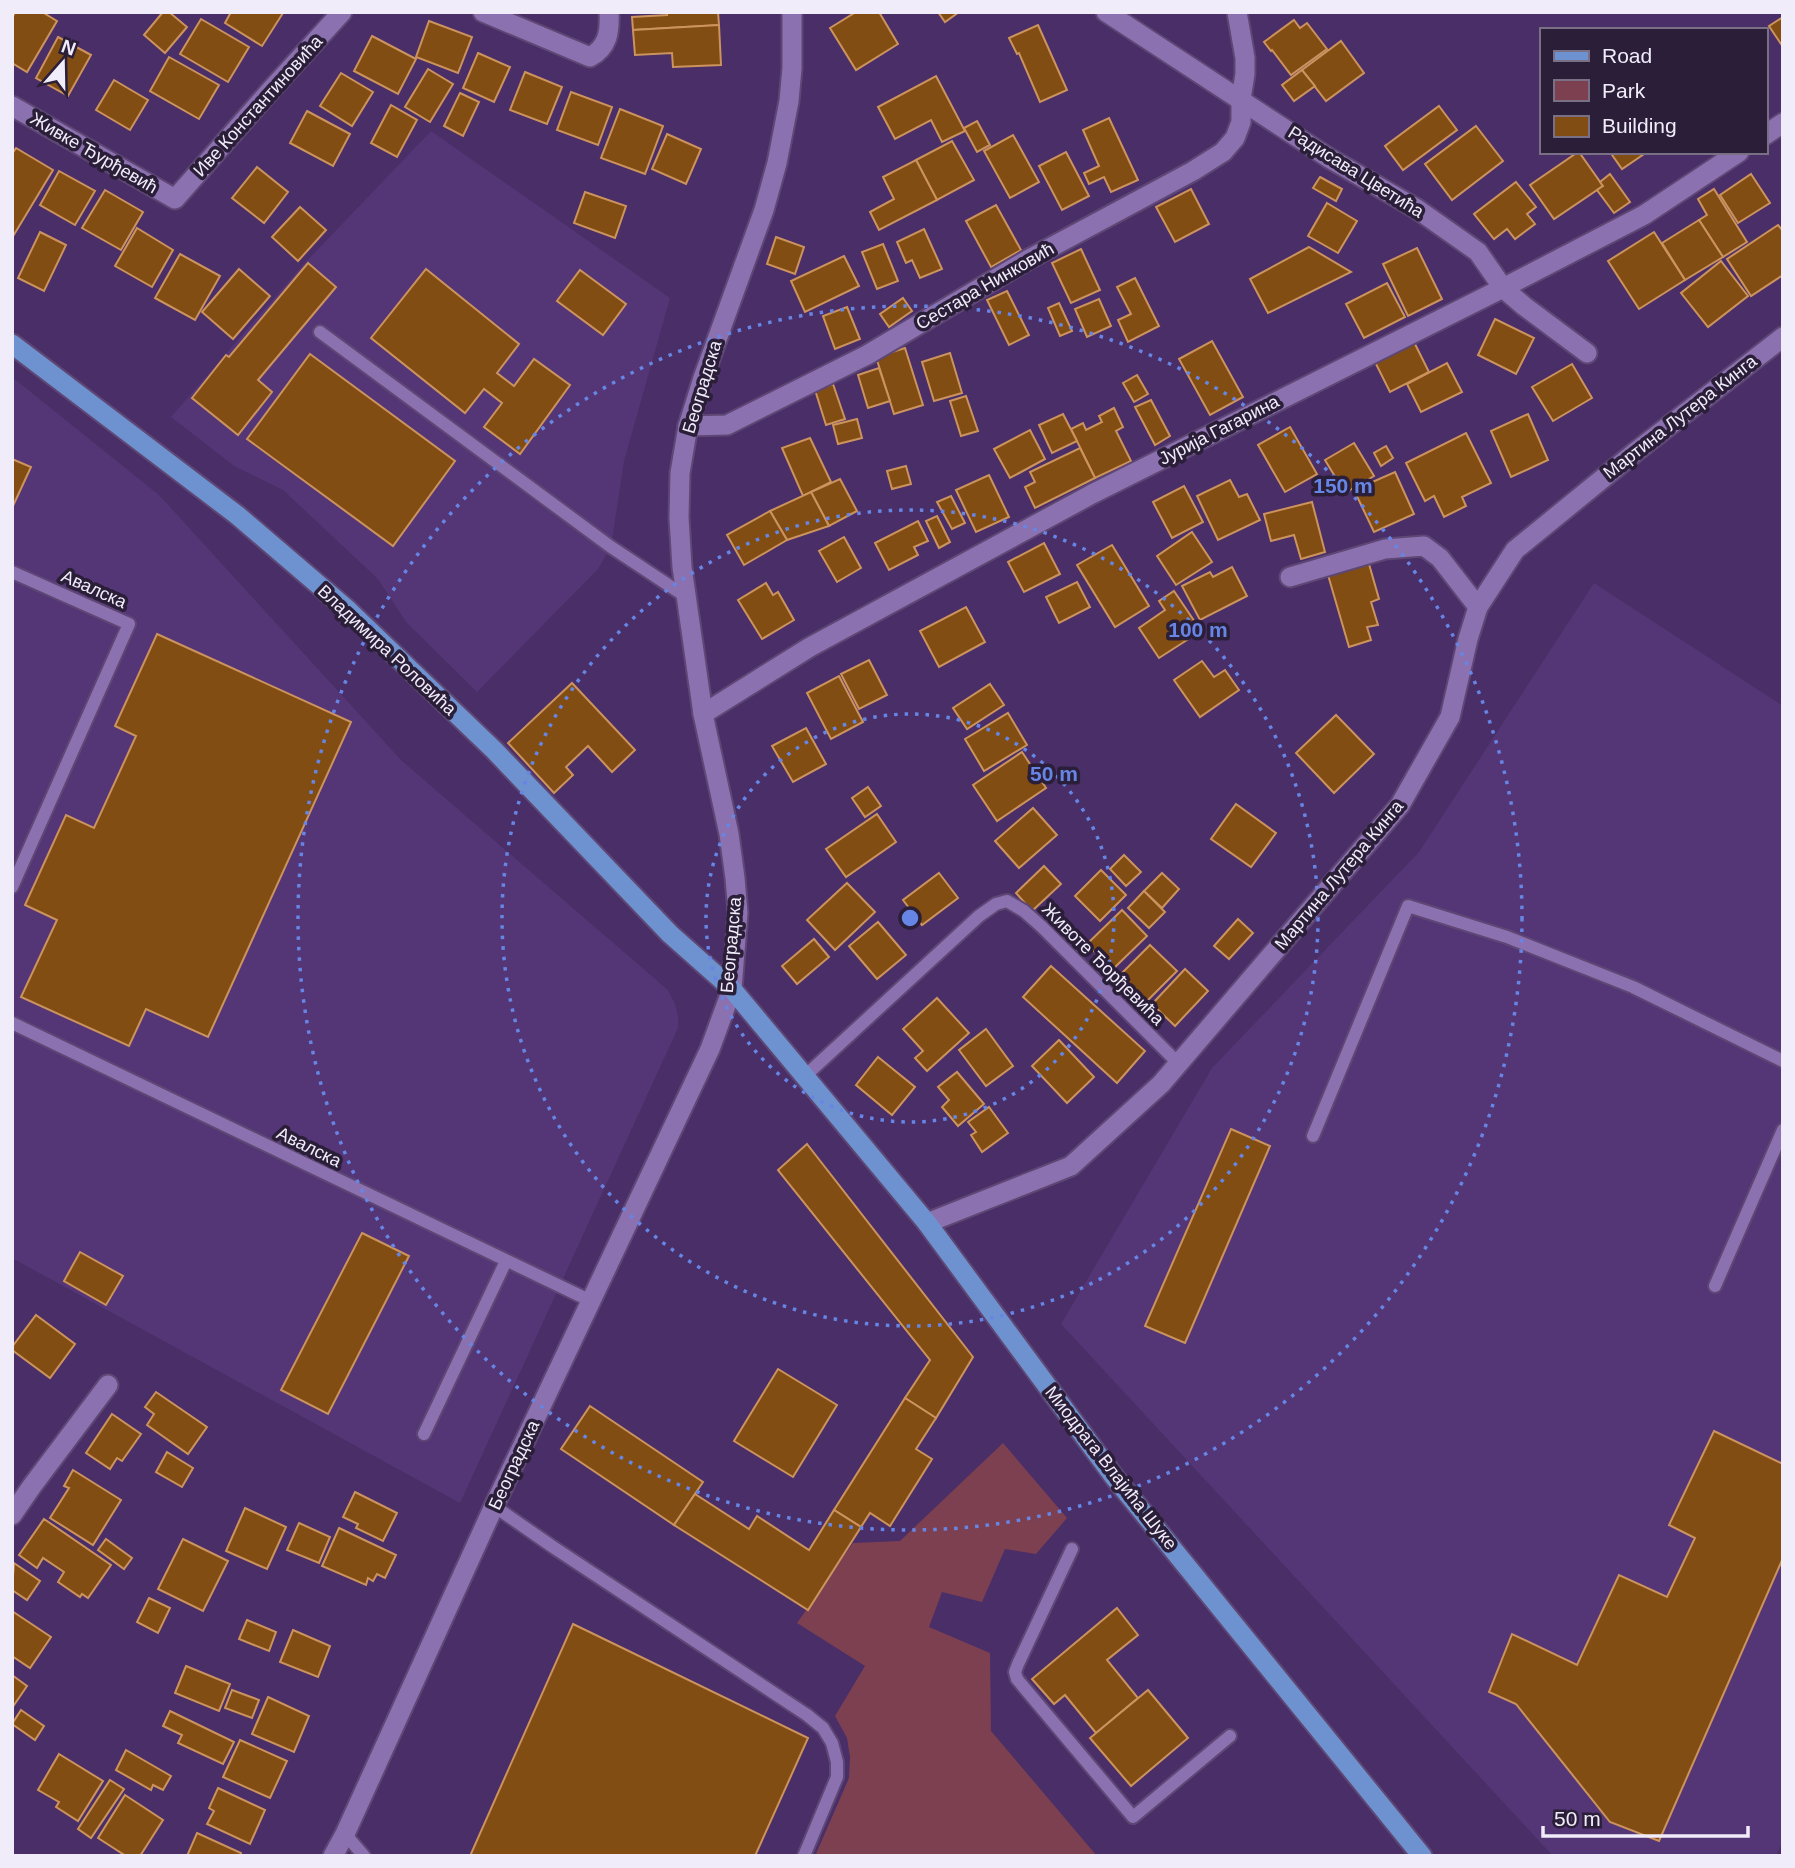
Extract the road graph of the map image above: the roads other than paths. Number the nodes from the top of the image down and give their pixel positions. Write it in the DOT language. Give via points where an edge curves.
graph roads {
  1 [pos="342,12"];
  2 [pos="483,12"];
  3 [pos="609,12"];
  4 [pos="792,12"];
  5 [pos="1106,12"];
  6 [pos="1237,12"];
  7 [pos="1241,99"];
  8 [pos="12,106"];
  9 [pos="1783,123"];
  10 [pos="1767,134"];
  11 [pos="1735,154"];
  12 [pos="175,200"];
  13 [pos="1503,288"];
  14 [pos="320,332"];
  15 [pos="1783,337"];
  16 [pos="12,344"];
  17 [pos="1587,353"];
  18 [pos="688,426"];
  19 [pos="12,572"];
  20 [pos="1290,577"];
  21 [pos="685,596"];
  22 [pos="1478,607"];
  23 [pos="703,714"];
  24 [pos="12,887"];
  25 [pos="732,989"];
  26 [pos="12,1023"];
  27 [pos="1783,1061"];
  28 [pos="1179,1064"];
  29 [pos="805,1076"];
  30 [pos="1783,1130"];
  31 [pos="1313,1136"];
  32 [pos="927,1223"];
  33 [pos="506,1261"];
  34 [pos="1714,1286"];
  35 [pos="591,1301"];
  36 [pos="108,1385"];
  37 [pos="424,1434"];
  38 [pos="494,1506"];
  39 [pos="12,1515"];
  40 [pos="1072,1549"];
  41 [pos="1230,1736"];
  42 [pos="345,1834"];
  43 [pos="333,1856"];
  44 [pos="364,1856"];
  45 [pos="804,1856"];
  46 [pos="1422,1856"];
  1 -- 12 [label="street, Иве Константиновића"];
  2 -- 3 [label="street" via="590,57 605,42"];
  4 -- 18 [label="street, Београдска" via="789,101 777,163"];
  5 -- 7 [label="street, Радисава Цветића"];
  6 -- 7 [label="street, Сестара Нинковић" via="1245,66"];
  7 -- 13 [label="street, Радисава Цветића" via="1478,252"];
  7 -- 18 [label="street, Сестара Нинковић" via="1235,138 1223,152 1193,171 1029,259 856,361 727,425"];
  8 -- 12 [label="street, Живке Ђурђевић"];
  9 -- 10 [label="street"];
  11 -- 13 [label="street, Јурија Гагарина" via="1644,215"];
  13 -- 17 [label="street, Радисава Цветића"];
  13 -- 23 [label="street, Јурија Гагарина" via="1092,494 810,647"];
  14 -- 21 [label="lane" via="611,547"];
  15 -- 22 [label="street, Мартина Лутера Кинга" via="1515,551"];
  16 -- 25 [label="main road, Владимира Роловића" via="237,515 348,610 494,750 670,934"];
  18 -- 21 [label="street, Београдска" via="679,518"];
  19 -- 24 [label="lane, Авалска" via="130,624"];
  20 -- 22 [label="street" via="1385,549 1424,546 1440,558"];
  21 -- 23 [label="street, Београдска"];
  22 -- 28 [label="street, Мартина Лутера Кинга" via="1450,717 1400,805"];
  23 -- 25 [label="street, Београдска" via="735,877"];
  25 -- 29 [label="main road, Миодрага Влајића Шуке"];
  25 -- 35 [label="street, Београдска" via="710,1049"];
  26 -- 33 [label="lane, Авалска"];
  27 -- 31 [label="lane" via="1633,987 1507,937 1408,906"];
  28 -- 29 [label="lane, Животе Ђорђевића" via="1024,911 1007,901 979,916"];
  28 -- 32 [label="street, Мартина Лутера Кинга" via="1071,1166"];
  29 -- 32 [label="main road, Миодрага Влајића Шуке"];
  30 -- 34 [label="lane"];
  32 -- 46 [label="main road, Миодрага Влајића Шуке" via="1115,1478"];
  33 -- 35 [label="lane, Авалска"];
  33 -- 37 [label="lane"];
  35 -- 38 [label="street, Београдска"];
  36 -- 39 [label="street"];
  38 -- 42 [label="street, Београдска"];
  38 -- 45 [label="lane" via="824,1728 835,1752 837,1777"];
  40 -- 41 [label="lane" via="1015,1672 1070,1743 1133,1817"];
  42 -- 43 [label="street, Београдска"];
  42 -- 44 [label="lane"];
}
